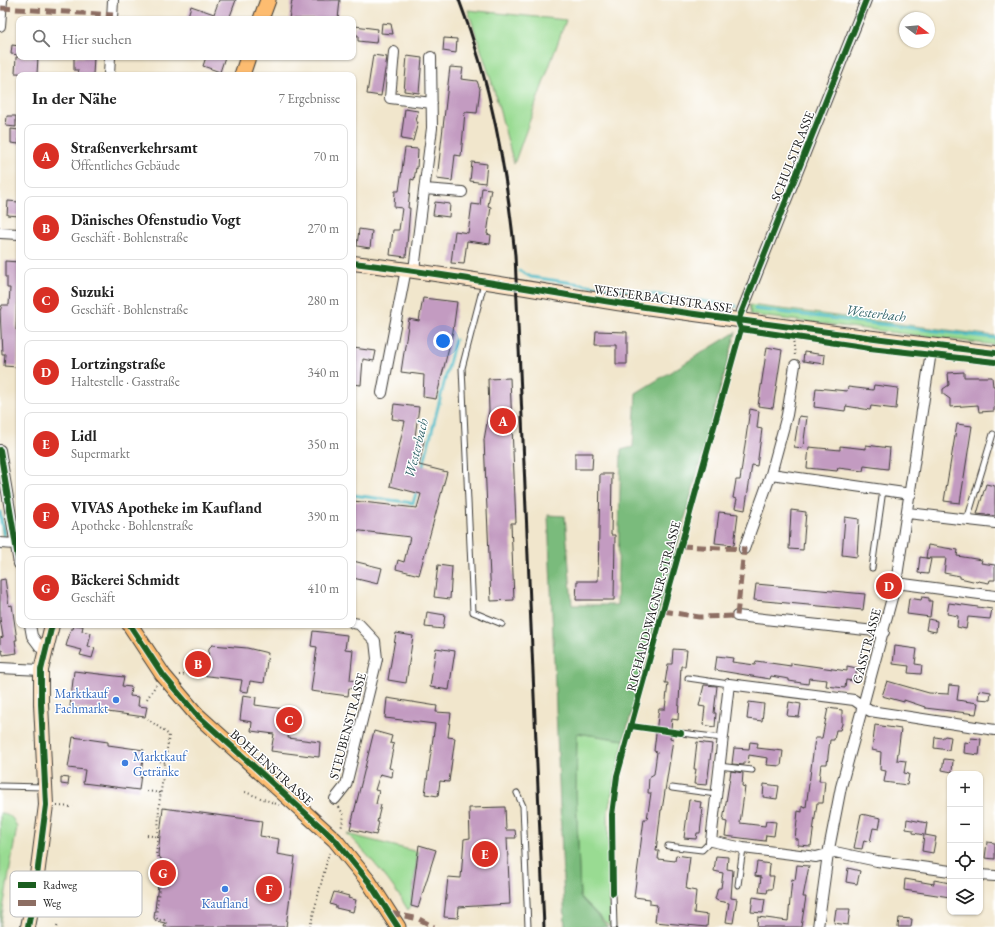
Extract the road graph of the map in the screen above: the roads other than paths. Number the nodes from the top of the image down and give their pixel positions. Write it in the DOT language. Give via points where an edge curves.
graph roads {
  1 [pos="2,0"];
  2 [pos="113,0"];
  3 [pos="268,0"];
  4 [pos="866,0"];
  5 [pos="112,16"];
  6 [pos="262,16"];
  7 [pos="0,26"];
  8 [pos="394,52"];
  9 [pos="431,57"];
  10 [pos="110,60"];
  11 [pos="247,60"];
  12 [pos="109,72"];
  13 [pos="243,72"];
  14 [pos="432,103"];
  15 [pos="425,189"];
  16 [pos="462,192"];
  17 [pos="0,233"];
  18 [pos="16,234"];
  19 [pos="356,263"];
  20 [pos="410,270"];
  21 [pos="485,282"];
  22 [pos="738,321"];
  23 [pos="932,345"];
  24 [pos="995,353"];
  25 [pos="795,365"];
  26 [pos="382,393"];
  27 [pos="993,434"];
  28 [pos="0,450"];
  29 [pos="771,474"];
  30 [pos="883,490"];
  31 [pos="910,494"];
  32 [pos="908,513"];
  33 [pos="967,520"];
  34 [pos="995,523"];
  35 [pos="0,543"];
  36 [pos="15,544"];
  37 [pos="16,549"];
  38 [pos="744,549"];
  39 [pos="872,568"];
  40 [pos="896,583"];
  41 [pos="995,596"];
  42 [pos="737,616"];
  43 [pos="356,624"];
  44 [pos="502,624"];
  45 [pos="31,628"];
  46 [pos="51,628"];
  47 [pos="132,628"];
  48 [pos="884,632"];
  49 [pos="44,652"];
  50 [pos="0,668"];
  51 [pos="42,670"];
  52 [pos="688,678"];
  53 [pos="729,684"];
  54 [pos="863,707"];
  55 [pos="995,730"];
  56 [pos="681,733"];
  57 [pos="722,738"];
  58 [pos="718,766"];
  59 [pos="752,770"];
  60 [pos="0,786"];
  61 [pos="45,786"];
  62 [pos="672,788"];
  63 [pos="517,793"];
  64 [pos="716,794"];
  65 [pos="335,799"];
  66 [pos="711,841"];
  67 [pos="668,846"];
  68 [pos="742,848"];
  69 [pos="828,854"];
  70 [pos="38,871"];
  71 [pos="947,871"];
  72 [pos="983,875"];
  73 [pos="995,876"];
  74 [pos="738,885"];
  75 [pos="613,893"];
  76 [pos="30,917"];
  77 [pos="28,927"];
  78 [pos="398,927"];
  79 [pos="528,927"];
  80 [pos="614,927"];
  81 [pos="818,927"];
  1 -- 7 [label="street"];
  2 -- 5 [label="street"];
  3 -- 6 [label="main road"];
  4 -- 22 [label="street, SCHULSTRASSE"];
  8 -- 14 [label="street" via="390,98"];
  9 -- 14 [label="street"];
  10 -- 12 [label="street"];
  11 -- 13 [label="main road"];
  14 -- 15 [label="street" via="432,128"];
  15 -- 16 [label="street"];
  15 -- 20 [label="street"];
  17 -- 18 [label="street"];
  19 -- 20 [label="main road, WESTERBACHSTRASSE"];
  20 -- 21 [label="main road, WESTERBACHSTRASSE"];
  20 -- 26 [label="street"];
  21 -- 22 [label="main road, WESTERBACHSTRASSE"];
  21 -- 44 [label="lane" via="462,368 473,612"];
  22 -- 23 [label="main road, WESTERBACHSTRASSE"];
  23 -- 24 [label="main road, WESTERBACHSTRASSE"];
  23 -- 31 [label="street, GASSTRASSE"];
  25 -- 29 [label="street"];
  27 -- 33 [label="lane"];
  28 -- 36 [label="street"];
  29 -- 30 [label="street"];
  29 -- 38 [label="street"];
  30 -- 31 [label="street"];
  30 -- 39 [label="lane"];
  31 -- 32 [label="street, GASSTRASSE"];
  32 -- 33 [label="street"];
  32 -- 40 [label="street, GASSTRASSE"];
  33 -- 34 [label="street"];
  35 -- 36 [label="street"];
  36 -- 37 [label="street"];
  40 -- 41 [label="street"];
  40 -- 48 [label="street, GASSTRASSE"];
  42 -- 48 [label="street"];
  43 -- 65 [label="street, STEUBENSTRASSE" via="374,641 377,659 346,785"];
  45 -- 49 [label="street" via="32,636"];
  46 -- 49 [label="main road"];
  47 -- 78 [label="main road, BOHLENSTRASSE" via="163,675 196,714 336,840 369,882"];
  48 -- 54 [label="street, GASSTRASSE"];
  49 -- 51 [label="main road"];
  50 -- 51 [label="street"];
  51 -- 61 [label="main road"];
  52 -- 53 [label="lane"];
  53 -- 54 [label="street" via="854,700"];
  53 -- 57 [label="street"];
  54 -- 55 [label="street"];
  54 -- 69 [label="street, GASSTRASSE" via="841,787"];
  56 -- 57 [label="lane"];
  57 -- 58 [label="street"];
  58 -- 59 [label="lane"];
  58 -- 64 [label="street"];
  60 -- 61 [label="lane"];
  61 -- 70 [label="main road" via="46,805"];
  62 -- 64 [label="lane"];
  63 -- 79 [label="lane" via="523,806"];
  64 -- 66 [label="street"];
  66 -- 67 [label="lane" via="702,850"];
  66 -- 68 [label="street"];
  68 -- 69 [label="street" via="816,857"];
  68 -- 74 [label="lane"];
  69 -- 71 [label="street" via="835,852"];
  69 -- 81 [label="street, GASSTRASSE"];
  72 -- 73 [label="street"];
  75 -- 80 [label="lane"];
  76 -- 77 [label="main road"];
}
